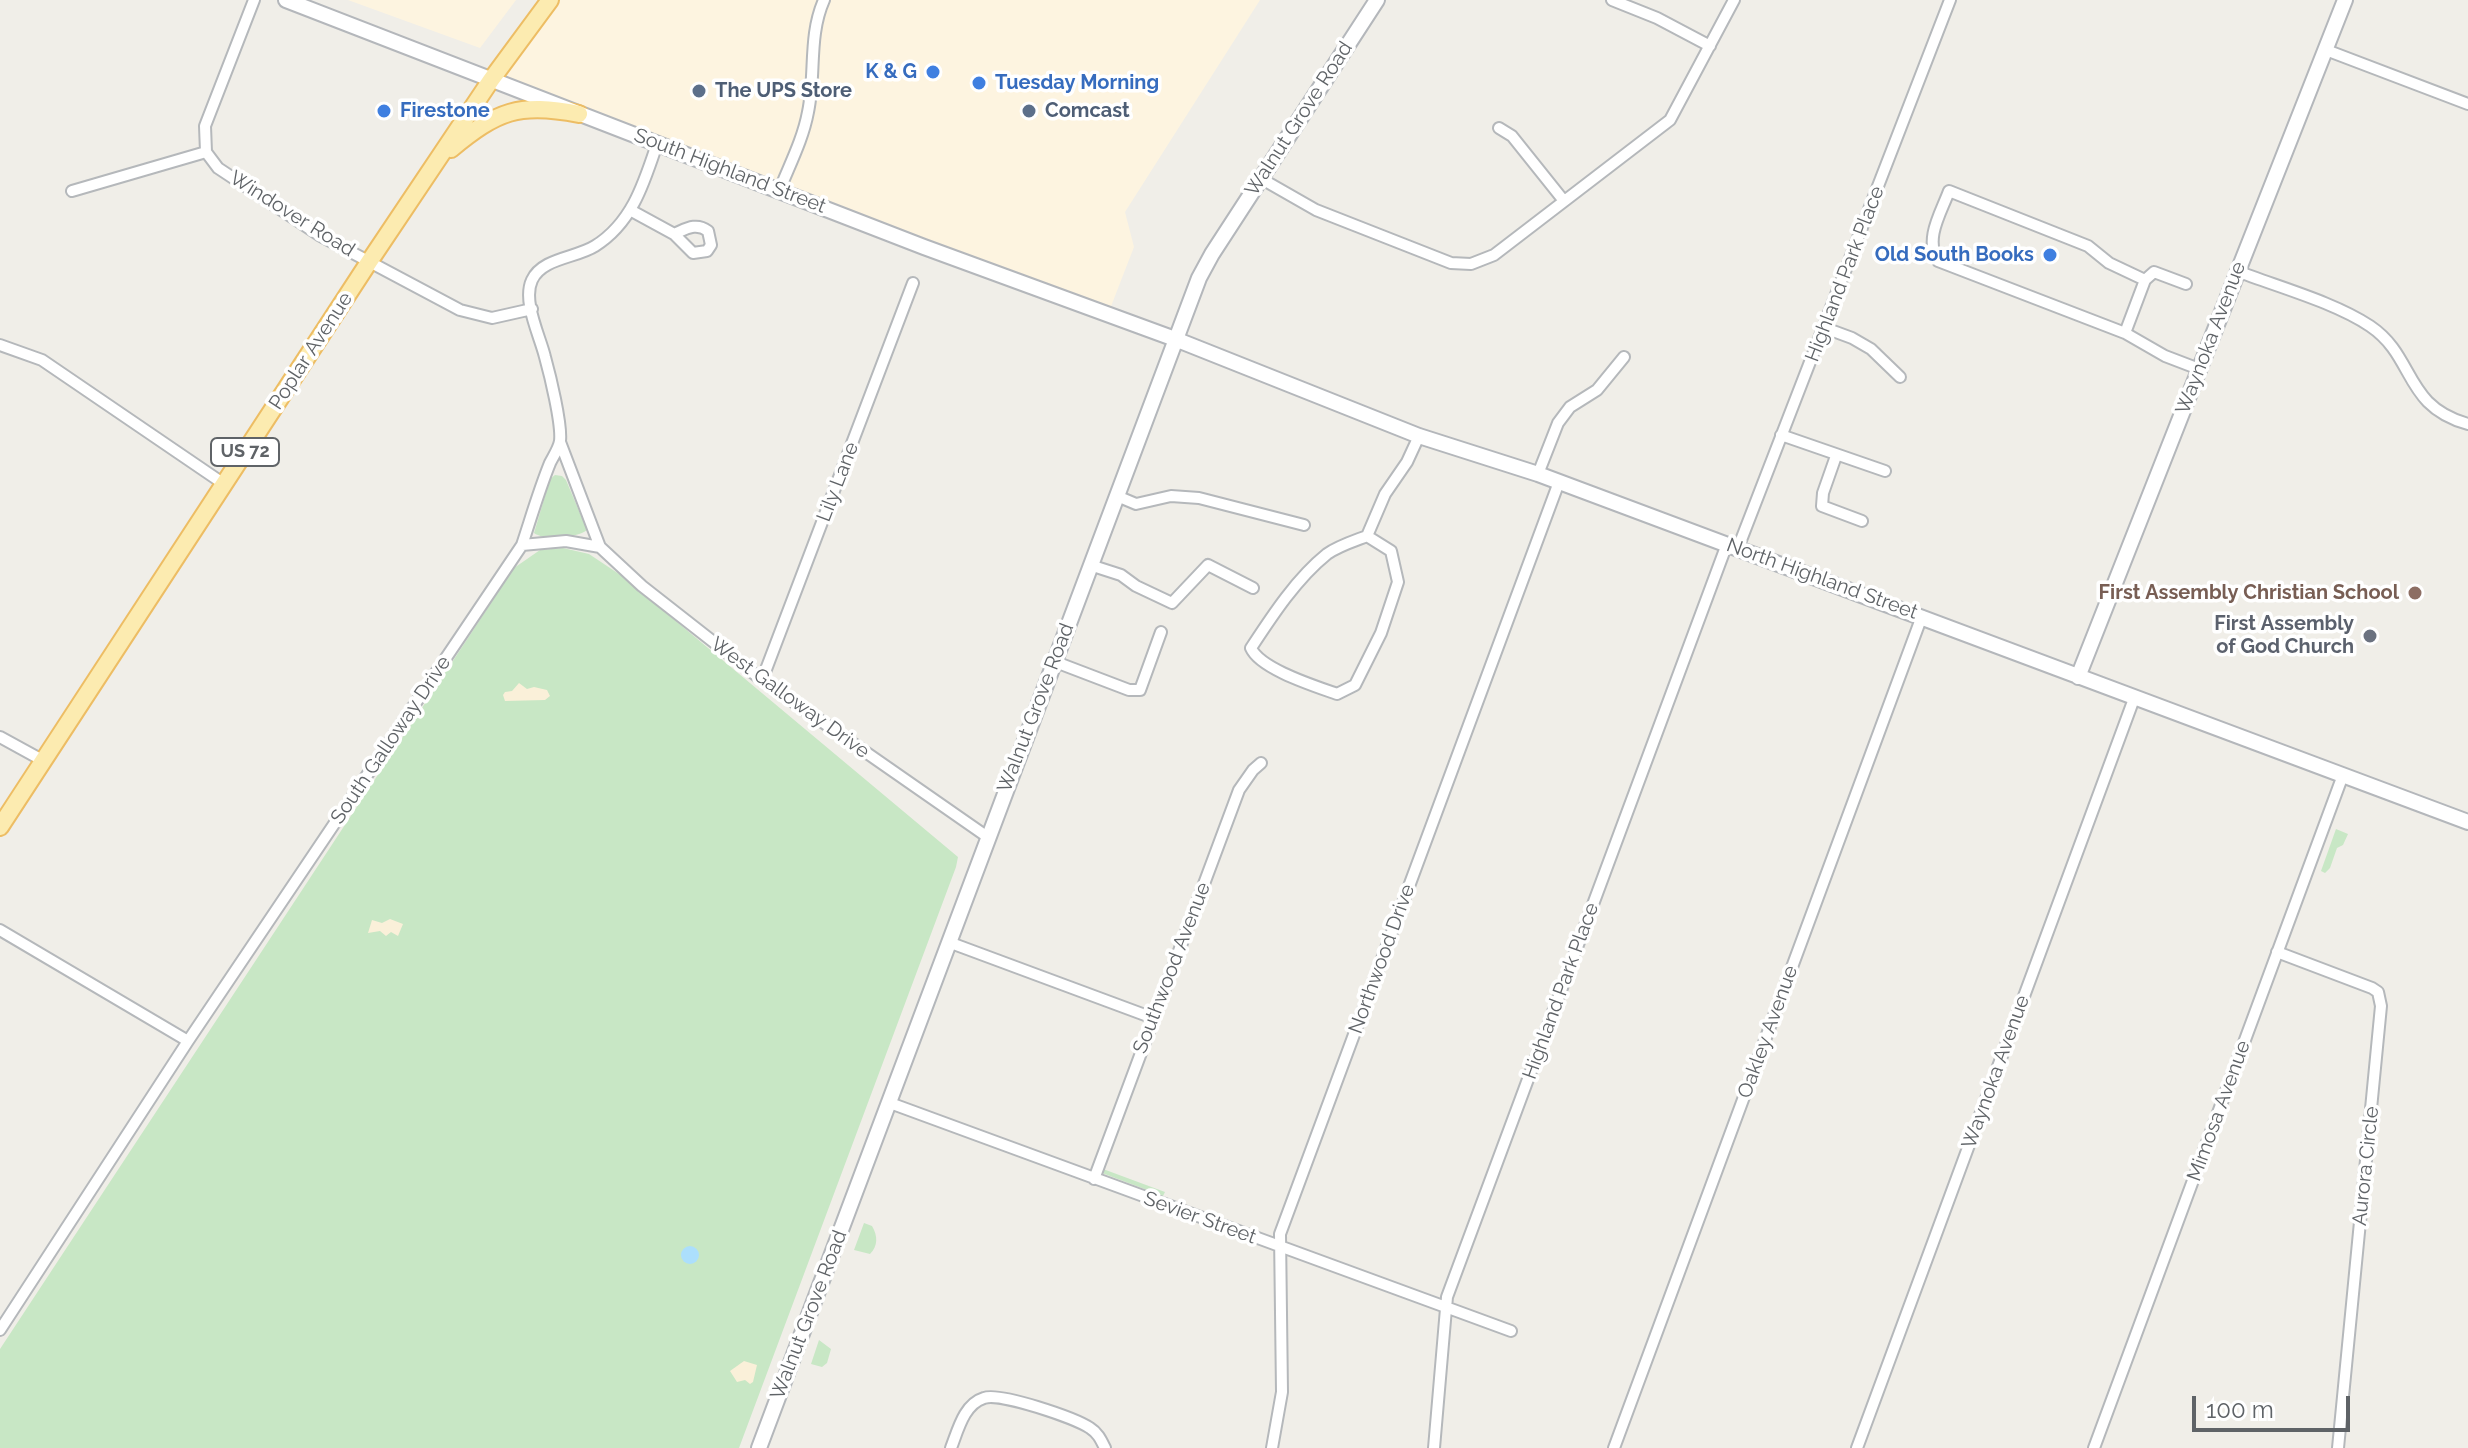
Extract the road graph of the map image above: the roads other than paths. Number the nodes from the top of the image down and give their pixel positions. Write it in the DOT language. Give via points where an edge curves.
graph roads {
  1 [pos="254,0"];
  2 [pos="286,0"];
  3 [pos="550,0"];
  4 [pos="824,0"];
  5 [pos="1377,0"];
  6 [pos="1612,0"];
  7 [pos="1734,0"];
  8 [pos="1950,0"];
  9 [pos="2345,0"];
  10 [pos="1710,46"];
  11 [pos="2326,50"];
  12 [pos="491,80"];
  13 [pos="2468,104"];
  14 [pos="579,114"];
  15 [pos="1499,128"];
  16 [pos="657,144"];
  17 [pos="206,152"];
  18 [pos="438,160"];
  19 [pos="1260,178"];
  20 [pos="780,189"];
  21 [pos="72,191"];
  22 [pos="1564,201"];
  23 [pos="630,210"];
  24 [pos="674,234"];
  25 [pos="369,262"];
  26 [pos="2237,271"];
  27 [pos="2145,280"];
  28 [pos="913,283"];
  29 [pos="2186,284"];
  30 [pos="532,309"];
  31 [pos="1825,328"];
  32 [pos="2125,333"];
  33 [pos="1175,339"];
  34 [pos="0,345"];
  35 [pos="1624,357"];
  36 [pos="2199,369"];
  37 [pos="1900,377"];
  38 [pos="2468,424"];
  39 [pos="1781,435"];
  40 [pos="1419,436"];
  41 [pos="560,442"];
  42 [pos="1836,456"];
  43 [pos="1885,471"];
  44 [pos="1538,474"];
  45 [pos="1559,482"];
  46 [pos="224,484"];
  47 [pos="1117,496"];
  48 [pos="1862,521"];
  49 [pos="1304,525"];
  50 [pos="1367,536"];
  51 [pos="522,545"];
  52 [pos="1732,546"];
  53 [pos="600,547"];
  54 [pos="1090,565"];
  55 [pos="1253,588"];
  56 [pos="1922,616"];
  57 [pos="1161,632"];
  58 [pos="1053,661"];
  59 [pos="2078,677"];
  60 [pos="762,680"];
  61 [pos="2135,696"];
  62 [pos="0,737"];
  63 [pos="42,760"];
  64 [pos="1261,763"];
  65 [pos="2343,775"];
  66 [pos="2468,822"];
  67 [pos="0,827"];
  68 [pos="989,838"];
  69 [pos="0,930"];
  70 [pos="951,943"];
  71 [pos="2277,952"];
  72 [pos="1153,1018"];
  73 [pos="188,1041"];
  74 [pos="890,1103"];
  75 [pos="1094,1179"];
  76 [pos="1279,1247"];
  77 [pos="1445,1308"];
  78 [pos="0,1330"];
  79 [pos="1511,1331"];
  80 [pos="1104,1447"];
  81 [pos="759,1448"];
  82 [pos="951,1448"];
  83 [pos="1272,1448"];
  84 [pos="1434,1448"];
  85 [pos="1614,1448"];
  86 [pos="1857,1448"];
  87 [pos="2094,1448"];
  88 [pos="2338,1448"];
  1 -- 17 [label="street" via="205,126"];
  2 -- 12 [label="main road, South Highland Street"];
  3 -- 12 [label="main road, Poplar Avenue / US 72"];
  4 -- 20 [label="street" via="813,36 808,113"];
  5 -- 19 [label="main road, Walnut Grove Road"];
  6 -- 10 [label="street"];
  7 -- 10 [label="street"];
  8 -- 31 [label="street, Highland Park Place"];
  9 -- 11 [label="main road, Waynoka Avenue"];
  10 -- 22 [label="street" via="1670,120"];
  11 -- 13 [label="street"];
  11 -- 26 [label="main road, Waynoka Avenue"];
  12 -- 14 [label="main road, South Highland Street"];
  12 -- 18 [label="main road, Poplar Avenue / US 72"];
  14 -- 16 [label="main road, South Highland Street"];
  14 -- 18 [label="main road" via="533,109 497,115"];
  15 -- 22 [label="street" via="1512,136"];
  16 -- 20 [label="main road, South Highland Street"];
  16 -- 23 [label="street"];
  17 -- 21 [label="street"];
  17 -- 25 [label="street, Windover Road" via="218,168"];
  18 -- 25 [label="main road, Poplar Avenue / US 72"];
  19 -- 22 [label="street" via="1316,210 1451,263 1471,264 1494,255"];
  19 -- 33 [label="main road, Walnut Grove Road" via="1204,268"];
  20 -- 33 [label="main road, South Highland Street"];
  23 -- 24 [label="street"];
  23 -- 30 [label="street" via="596,245 537,271 529,288"];
  25 -- 30 [label="street, Windover Road" via="479,316 503,317"];
  25 -- 46 [label="main road, Poplar Avenue / US 72"];
  26 -- 36 [label="main road, Waynoka Avenue"];
  26 -- 38 [label="street" via="2372,327 2395,350 2430,406"];
  27 -- 29 [label="street" via="2154,272"];
  27 -- 32 [label="street"];
  27 -- 32 [label="street" via="2088,246 1949,191 1932,237 1938,261"];
  28 -- 60 [label="street, Lily Lane"];
  30 -- 41 [label="street"];
  31 -- 37 [label="street" via="1871,349"];
  31 -- 39 [label="street, Highland Park Place"];
  32 -- 36 [label="street"];
  33 -- 40 [label="main road, North Highland Street"];
  33 -- 47 [label="main road, Walnut Grove Road"];
  34 -- 46 [label="street" via="42,360"];
  35 -- 44 [label="street" via="1597,390 1570,407 1558,423"];
  36 -- 59 [label="main road, Waynoka Avenue"];
  39 -- 42 [label="street"];
  39 -- 52 [label="street, Highland Park Place"];
  40 -- 44 [label="main road, North Highland Street"];
  40 -- 50 [label="street"];
  41 -- 51 [label="street, South Galloway Drive"];
  41 -- 53 [label="street, West Galloway Drive"];
  42 -- 43 [label="street"];
  42 -- 48 [label="street" via="1822,506"];
  44 -- 45 [label="main road, North Highland Street"];
  45 -- 52 [label="main road, North Highland Street"];
  45 -- 76 [label="street, Northwood Drive"];
  46 -- 63 [label="main road, Poplar Avenue / US 72"];
  47 -- 49 [label="street" via="1136,504 1171,496 1199,498"];
  47 -- 54 [label="main road, Walnut Grove Road"];
  50 -- 50 [label="street" via="1329,552 1311,569 1251,648 1255,658 1337,694 1355,685 1398,582 1391,551"];
  51 -- 53 [label="street" via="566,541"];
  51 -- 73 [label="street, South Galloway Drive"];
  52 -- 56 [label="main road, North Highland Street"];
  52 -- 77 [label="street, Highland Park Place"];
  53 -- 60 [label="street, West Galloway Drive"];
  54 -- 55 [label="street" via="1172,603 1208,565"];
  54 -- 58 [label="main road, Walnut Grove Road"];
  56 -- 59 [label="main road, North Highland Street"];
  56 -- 85 [label="street, Oakley Avenue"];
  57 -- 58 [label="street" via="1140,690"];
  58 -- 68 [label="main road, Walnut Grove Road"];
  59 -- 61 [label="main road, North Highland Street"];
  60 -- 68 [label="street, West Galloway Drive"];
  61 -- 65 [label="main road, North Highland Street"];
  61 -- 86 [label="street, Waynoka Avenue"];
  62 -- 63 [label="street"];
  63 -- 67 [label="main road, Poplar Avenue / US 72"];
  64 -- 72 [label="street, Southwood Avenue" via="1239,790"];
  65 -- 66 [label="main road, North Highland Street"];
  65 -- 71 [label="street, Mimosa Avenue"];
  68 -- 70 [label="main road, Walnut Grove Road"];
  69 -- 73 [label="street"];
  70 -- 72 [label="street"];
  70 -- 74 [label="main road, Walnut Grove Road"];
  71 -- 87 [label="street, Mimosa Avenue"];
  71 -- 88 [label="street, Aurora Circle" via="2372,988 2381,1006"];
  72 -- 75 [label="street, Southwood Avenue"];
  73 -- 78 [label="street, South Galloway Drive"];
  74 -- 75 [label="street, Sevier Street"];
  74 -- 81 [label="main road, Walnut Grove Road"];
  75 -- 76 [label="street, Sevier Street"];
  76 -- 77 [label="street, Sevier Street"];
  76 -- 83 [label="street, Northwood Drive" via="1282,1392"];
  77 -- 79 [label="street, Sevier Street"];
  77 -- 84 [label="street, Highland Park Place"];
  80 -- 82 [label="street" via="1084,1425 993,1396 970,1408"];
}
